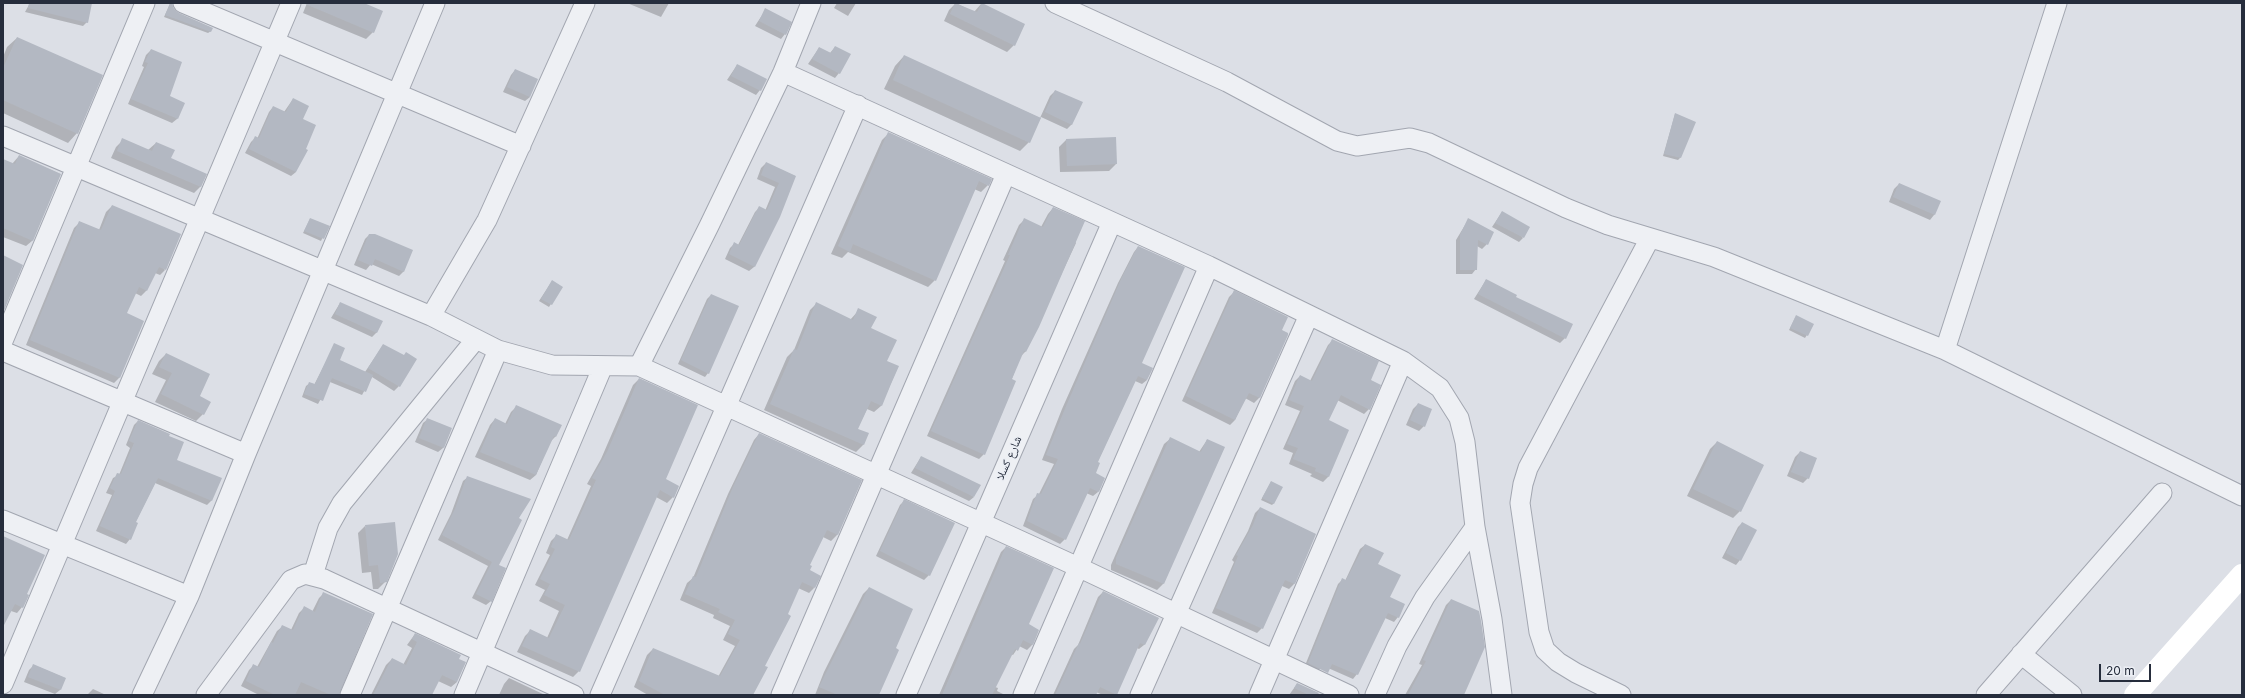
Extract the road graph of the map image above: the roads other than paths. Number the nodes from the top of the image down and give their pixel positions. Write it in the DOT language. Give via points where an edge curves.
graph roads {
  1 [pos="145,3"];
  2 [pos="183,3"];
  3 [pos="291,3"];
  4 [pos="436,3"];
  5 [pos="585,3"];
  6 [pos="811,3"];
  7 [pos="1055,3"];
  8 [pos="2057,3"];
  9 [pos="275,42"];
  10 [pos="783,72"];
  11 [pos="399,93"];
  12 [pos="858,105"];
  13 [pos="3,136"];
  14 [pos="521,146"];
  15 [pos="77,166"];
  16 [pos="1006,174"];
  17 [pos="199,219"];
  18 [pos="1112,222"];
  19 [pos="1650,238"];
  20 [pos="1209,266"];
  21 [pos="324,271"];
  22 [pos="1309,315"];
  23 [pos="431,316"];
  24 [pos="476,339"];
  25 [pos="3,341"];
  26 [pos="498,350"];
  27 [pos="1945,350"];
  28 [pos="3,351"];
  29 [pos="1403,361"];
  30 [pos="603,366"];
  31 [pos="639,366"];
  32 [pos="123,402"];
  33 [pos="726,406"];
  34 [pos="246,454"];
  35 [pos="876,475"];
  36 [pos="2162,493"];
  37 [pos="2242,496"];
  38 [pos="3,520"];
  39 [pos="980,524"];
  40 [pos="1475,527"];
  41 [pos="61,544"];
  42 [pos="1078,567"];
  43 [pos="313,575"];
  44 [pos="2242,575"];
  45 [pos="190,596"];
  46 [pos="386,609"];
  47 [pos="1176,613"];
  48 [pos="483,652"];
  49 [pos="2021,654"];
  50 [pos="1275,660"];
  51 [pos="3,684"];
  52 [pos="142,695"];
  53 [pos="206,695"];
  54 [pos="350,695"];
  55 [pos="464,695"];
  56 [pos="574,695"];
  57 [pos="600,695"];
  58 [pos="781,695"];
  59 [pos="906,695"];
  60 [pos="1023,695"];
  61 [pos="1140,695"];
  62 [pos="1259,695"];
  63 [pos="1349,695"];
  64 [pos="1375,695"];
  65 [pos="1502,695"];
  66 [pos="1621,695"];
  67 [pos="1986,695"];
  68 [pos="2072,695"];
  69 [pos="2135,695"];
  1 -- 15 [label="street"];
  2 -- 9 [label="street"];
  3 -- 9 [label="street"];
  4 -- 11 [label="street"];
  5 -- 14 [label="street"];
  6 -- 10 [label="street"];
  7 -- 19 [label="street" via="1227,82 1337,141 1357,146 1410,138 1429,143 1566,208"];
  8 -- 27 [label="street"];
  9 -- 11 [label="street"];
  9 -- 17 [label="street"];
  10 -- 12 [label="street"];
  10 -- 31 [label="street"];
  11 -- 14 [label="street"];
  11 -- 21 [label="street"];
  12 -- 16 [label="street"];
  12 -- 33 [label="street"];
  13 -- 15 [label="street"];
  14 -- 23 [label="street" via="487,220"];
  15 -- 17 [label="street"];
  15 -- 25 [label="street"];
  16 -- 18 [label="street"];
  16 -- 35 [label="street"];
  17 -- 21 [label="street"];
  17 -- 32 [label="street"];
  18 -- 20 [label="street"];
  18 -- 39 [label="street, شارع كسلا"];
  19 -- 27 [label="street" via="1714,257"];
  19 -- 66 [label="street" via="1528,468 1520,503 1539,632 1545,650 1576,674"];
  20 -- 22 [label="street"];
  20 -- 42 [label="street"];
  21 -- 23 [label="street"];
  21 -- 34 [label="street"];
  22 -- 29 [label="street"];
  22 -- 47 [label="street"];
  23 -- 24 [label="street"];
  24 -- 26 [label="street"];
  24 -- 43 [label="street" via="342,503 328,528"];
  26 -- 30 [label="street" via="552,365"];
  26 -- 46 [label="street"];
  27 -- 37 [label="street"];
  28 -- 32 [label="street"];
  29 -- 40 [label="street" via="1440,388 1459,418 1465,442"];
  29 -- 50 [label="street"];
  30 -- 31 [label="street"];
  30 -- 48 [label="street"];
  31 -- 33 [label="street"];
  32 -- 34 [label="street"];
  32 -- 41 [label="street"];
  33 -- 35 [label="street"];
  33 -- 57 [label="street"];
  34 -- 45 [label="street"];
  35 -- 39 [label="street"];
  35 -- 58 [label="street"];
  36 -- 49 [label="street"];
  38 -- 41 [label="street"];
  39 -- 42 [label="street"];
  39 -- 59 [label="street, شارع كسلا"];
  40 -- 64 [label="street" via="1425,597 1397,646"];
  40 -- 65 [label="street" via="1492,619"];
  41 -- 45 [label="street"];
  41 -- 51 [label="street"];
  42 -- 47 [label="street"];
  42 -- 60 [label="street"];
  43 -- 46 [label="street"];
  43 -- 53 [label="street" via="305,574 291,580"];
  44 -- 69 [label="main road"];
  45 -- 52 [label="street"];
  46 -- 48 [label="street"];
  46 -- 54 [label="street"];
  47 -- 50 [label="street"];
  47 -- 61 [label="street"];
  48 -- 55 [label="street"];
  48 -- 56 [label="street"];
  49 -- 67 [label="street"];
  49 -- 68 [label="street"];
  50 -- 62 [label="street"];
  50 -- 63 [label="street"];
}
